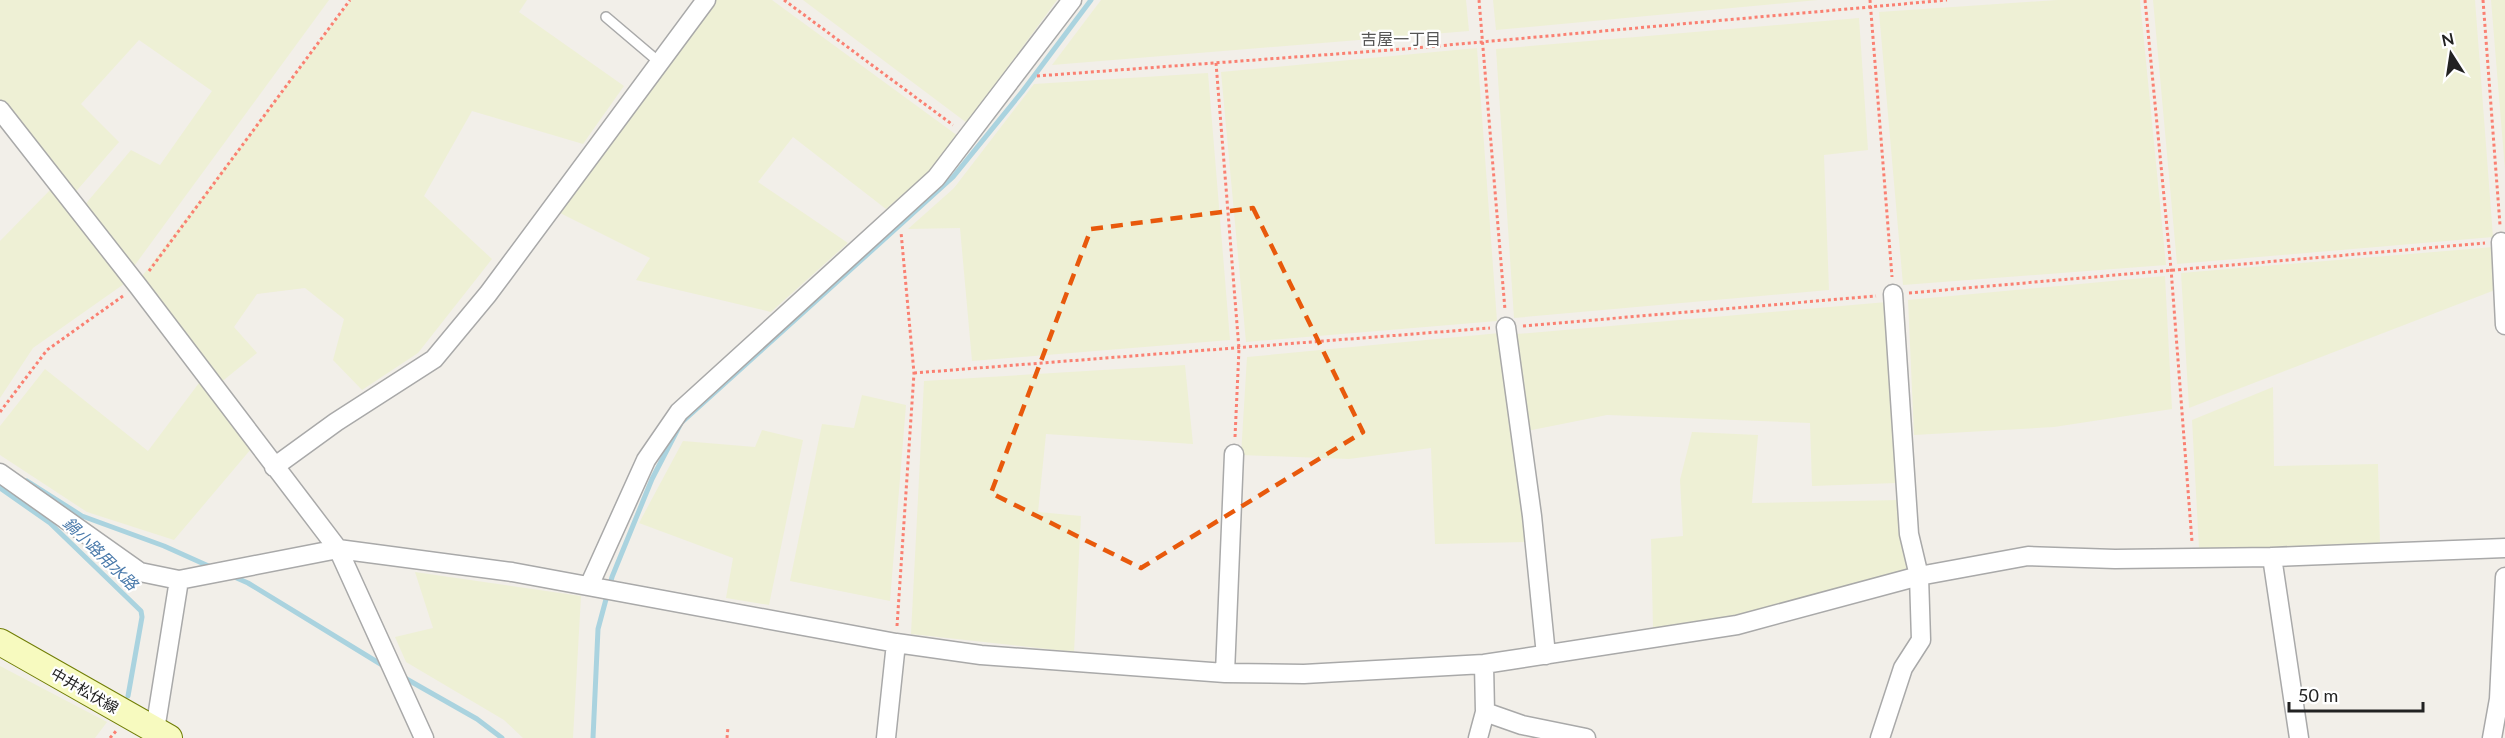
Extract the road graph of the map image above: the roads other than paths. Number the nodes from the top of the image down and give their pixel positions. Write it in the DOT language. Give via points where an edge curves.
graph roads {
  1 [pos="706,0"];
  2 [pos="1072,0"];
  3 [pos="606,17"];
  4 [pos="659,62"];
  5 [pos="0,110"];
  6 [pos="2501,242"];
  7 [pos="1893,294"];
  8 [pos="2505,325"];
  9 [pos="1506,327"];
  10 [pos="1234,454"];
  11 [pos="274,467"];
  12 [pos="0,473"];
  13 [pos="2505,548"];
  14 [pos="338,549"];
  15 [pos="2272,556"];
  16 [pos="1919,576"];
  17 [pos="2505,577"];
  18 [pos="179,580"];
  19 [pos="589,586"];
  20 [pos="0,642"];
  21 [pos="896,643"];
  22 [pos="1546,655"];
  23 [pos="1484,664"];
  24 [pos="1225,673"];
  25 [pos="1485,712"];
  26 [pos="162,734"];
  27 [pos="424,738"];
  28 [pos="886,738"];
  29 [pos="1478,738"];
  30 [pos="1586,738"];
  31 [pos="1880,738"];
  32 [pos="2299,738"];
  33 [pos="2492,738"];
  1 -- 4 [label="street"];
  2 -- 19 [label="street" via="936,178 679,412 646,460"];
  3 -- 4 [label="lane"];
  4 -- 11 [label="street" via="488,294 434,358"];
  5 -- 11 [label="street"];
  6 -- 8 [label="street"];
  7 -- 16 [label="street" via="1909,534"];
  9 -- 22 [label="street"];
  10 -- 24 [label="street"];
  11 -- 14 [label="street"];
  12 -- 18 [label="street" via="140,572"];
  13 -- 15 [label="street"];
  14 -- 18 [label="street"];
  14 -- 19 [label="street"];
  14 -- 27 [label="street"];
  15 -- 16 [label="street" via="2028,556"];
  15 -- 32 [label="street"];
  16 -- 22 [label="street" via="1737,625"];
  16 -- 31 [label="street" via="1921,640 1903,668"];
  17 -- 33 [label="street" via="2499,699"];
  18 -- 26 [label="street"];
  19 -- 21 [label="street"];
  20 -- 26 [label="main road, 中井松伏線"];
  21 -- 24 [label="street" via="981,655"];
  21 -- 28 [label="street"];
  22 -- 23 [label="street"];
  23 -- 24 [label="street" via="1304,674"];
  23 -- 25 [label="street"];
  25 -- 29 [label="street"];
  25 -- 30 [label="street" via="1522,725"];
}
